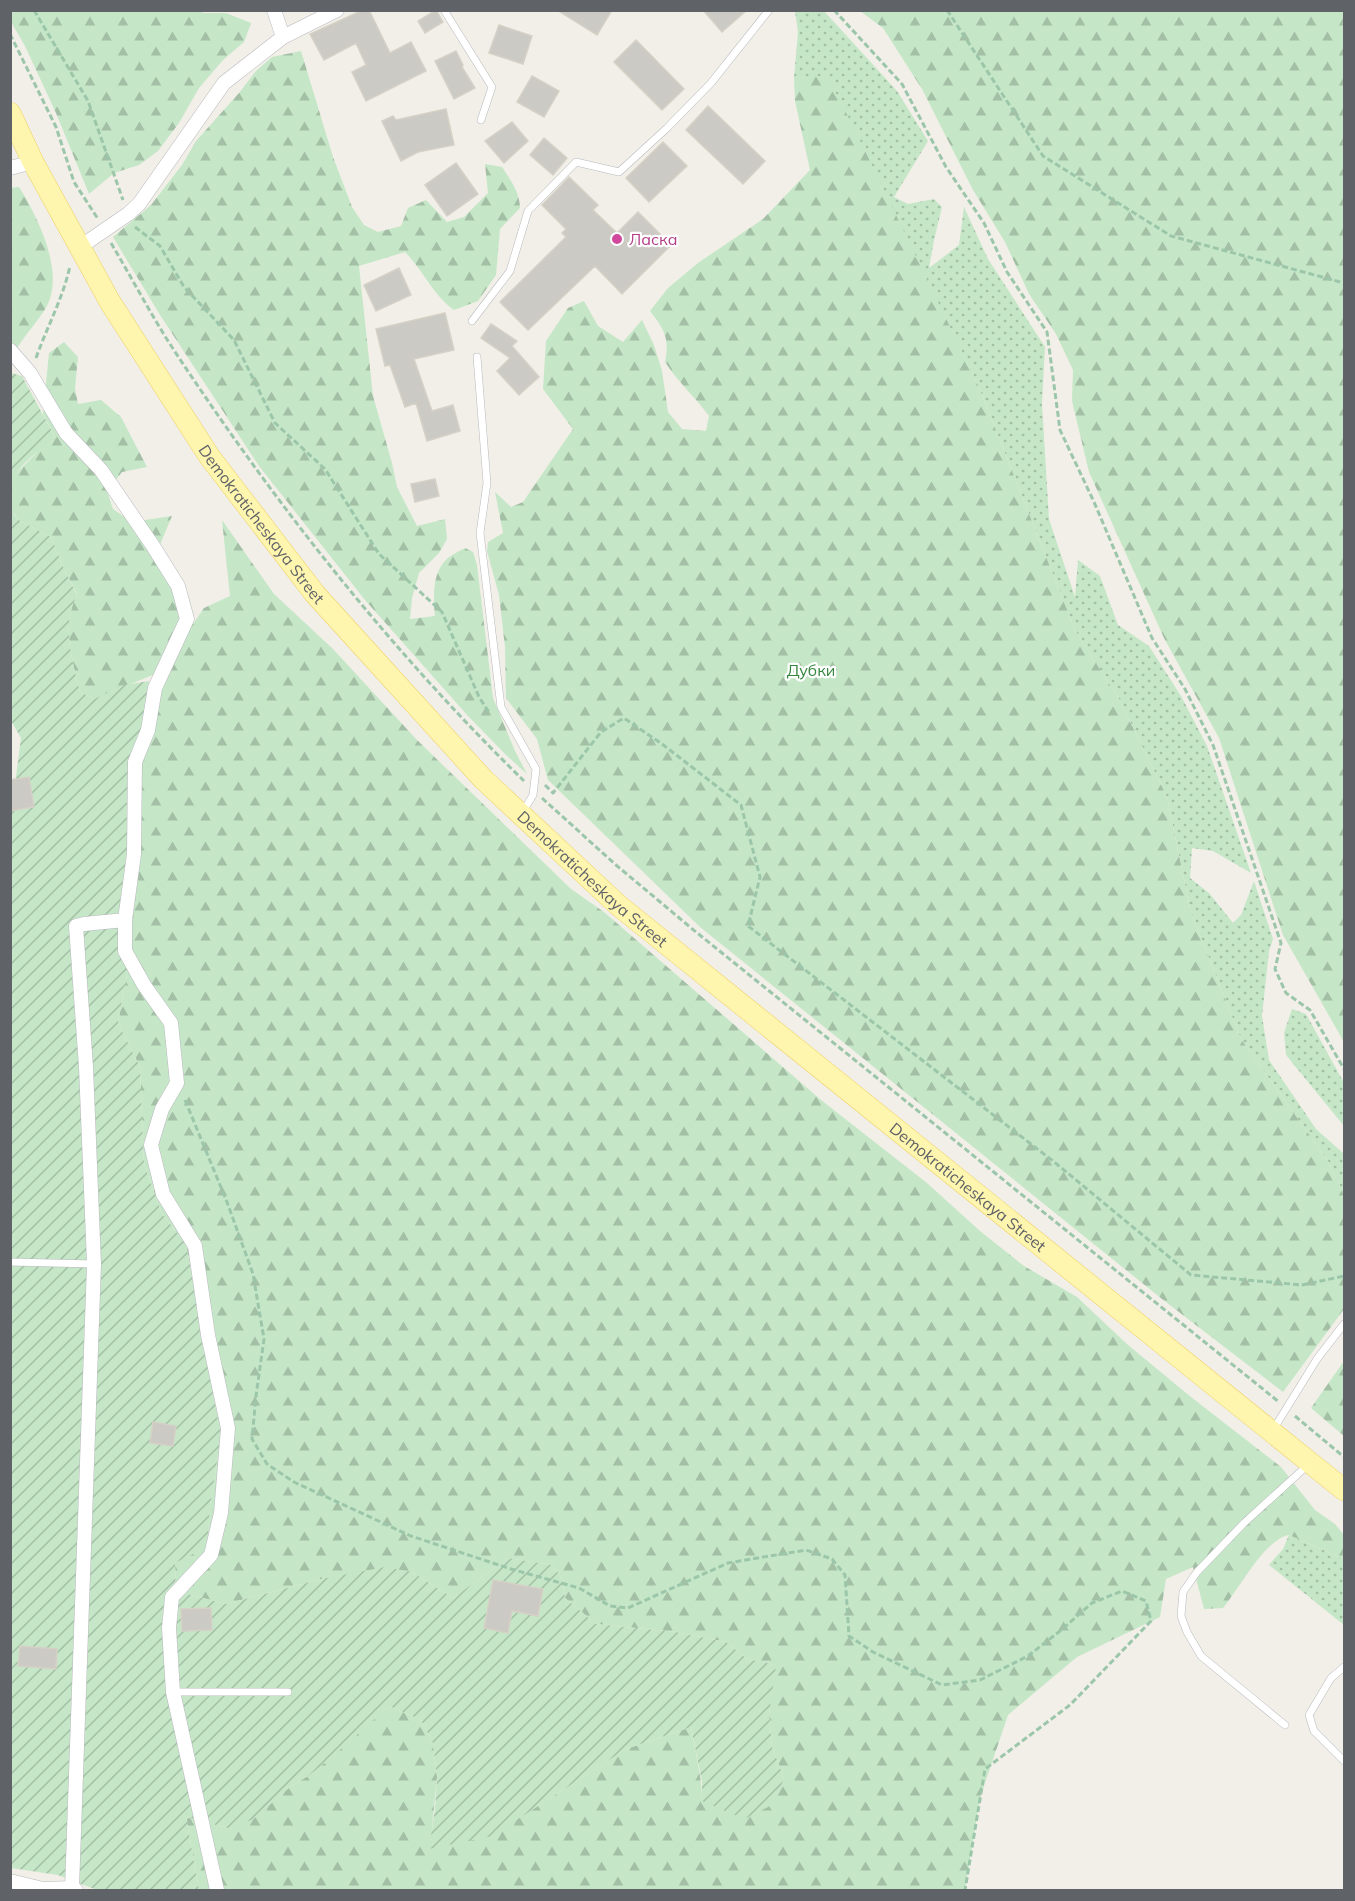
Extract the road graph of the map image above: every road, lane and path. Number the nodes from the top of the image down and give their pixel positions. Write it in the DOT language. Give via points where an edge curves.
graph roads {
  1 [pos="34,10"];
  2 [pos="274,10"];
  3 [pos="337,10"];
  4 [pos="444,10"];
  5 [pos="770,10"];
  6 [pos="834,10"];
  7 [pos="947,10"];
  8 [pos="10,34"];
  9 [pos="283,37"];
  10 [pos="10,112"];
  11 [pos="481,120"];
  12 [pos="33,162"];
  13 [pos="10,168"];
  14 [pos="128,214"];
  15 [pos="104,230"];
  16 [pos="76,254"];
  17 [pos="1344,283"];
  18 [pos="472,321"];
  19 [pos="10,350"];
  20 [pos="477,357"];
  21 [pos="30,374"];
  22 [pos="492,716"];
  23 [pos="535,777"];
  24 [pos="534,790"];
  25 [pos="520,815"];
  26 [pos="125,920"];
  27 [pos="1344,1069"];
  28 [pos="177,1083"];
  29 [pos="10,1262"];
  30 [pos="94,1264"];
  31 [pos="1344,1276"];
  32 [pos="1344,1324"];
  33 [pos="1286,1408"];
  34 [pos="1272,1432"];
  35 [pos="1344,1457"];
  36 [pos="1311,1463"];
  37 [pos="1344,1490"];
  38 [pos="1344,1667"];
  39 [pos="173,1692"];
  40 [pos="288,1692"];
  41 [pos="1285,1725"];
  42 [pos="1344,1761"];
  43 [pos="10,1881"];
  44 [pos="74,1889"];
  45 [pos="44,1890"];
  46 [pos="217,1890"];
  47 [pos="965,1890"];
  1 -- 14 [label="path" via="88,101"];
  2 -- 9 [label="street"];
  3 -- 9 [label="street"];
  4 -- 11 [label="lane" via="492,87"];
  5 -- 18 [label="lane" via="711,83 619,172 576,162 528,211 510,271"];
  6 -- 27 [label="path" via="902,84 946,167 984,223 1007,272 1047,333 1060,430 1152,638 1185,689 1213,745 1281,943 1275,969 1286,993 1310,1010"];
  7 -- 17 [label="path" via="1043,156 1171,236"];
  8 -- 15 [label="path" via="56,127 74,182"];
  9 -- 14 [label="street" via="224,83"];
  10 -- 12 [label="main road, Demokraticheskaya Street"];
  12 -- 13 [label="street"];
  12 -- 16 [label="main road, Demokraticheskaya Street"];
  14 -- 15 [label="street"];
  14 -- 22 [label="path" via="131,224 160,246 184,287 234,340 275,423 325,469 379,554 442,612 479,697"];
  15 -- 16 [label="street"];
  15 -- 24 [label="path" via="167,339 254,468 354,596 462,717"];
  16 -- 21 [label="path"];
  16 -- 25 [label="main road, Demokraticheskaya Street" via="209,456 315,594"];
  19 -- 21 [label="street"];
  20 -- 23 [label="lane" via="487,483 480,533 501,707 536,769"];
  21 -- 26 [label="street" via="66,433 101,470 153,546 178,586 188,619 155,688 148,730 135,762 134,854"];
  23 -- 24 [label="lane"];
  23 -- 31 [label="path" via="553,793 601,732 624,718 741,805 760,877 748,926 1053,1161 1191,1275 1302,1285"];
  24 -- 25 [label="lane"];
  24 -- 33 [label="path" via="696,932"];
  25 -- 34 [label="main road, Demokraticheskaya Street" via="618,905"];
  26 -- 28 [label="street" via="125,951 171,1023"];
  26 -- 30 [label="street" via="76,926"];
  28 -- 39 [label="street" via="162,1109 151,1145 163,1194 195,1246 208,1335 228,1428 221,1513 211,1555 172,1597 169,1628"];
  28 -- 47 [label="path" via="253,1274 264,1339 252,1439 267,1464 294,1482 411,1536 579,1588 610,1606 628,1608 728,1563 806,1550 832,1559 845,1575 849,1636 942,1685 980,1680 1028,1656 1092,1603 1122,1591 1146,1601 1151,1621 1070,1705 985,1769"];
  29 -- 30 [label="lane"];
  30 -- 44 [label="street"];
  32 -- 33 [label="lane"];
  33 -- 34 [label="lane"];
  33 -- 35 [label="path"];
  34 -- 36 [label="main road, Demokraticheskaya Street"];
  36 -- 37 [label="main road, Demokraticheskaya Street"];
  36 -- 41 [label="lane" via="1244,1523 1183,1592 1181,1616 1201,1656"];
  38 -- 42 [label="lane" via="1332,1678 1310,1715 1314,1731"];
  39 -- 40 [label="lane"];
  39 -- 46 [label="street"];
  43 -- 45 [label="street"];
  44 -- 45 [label="street"];
}
